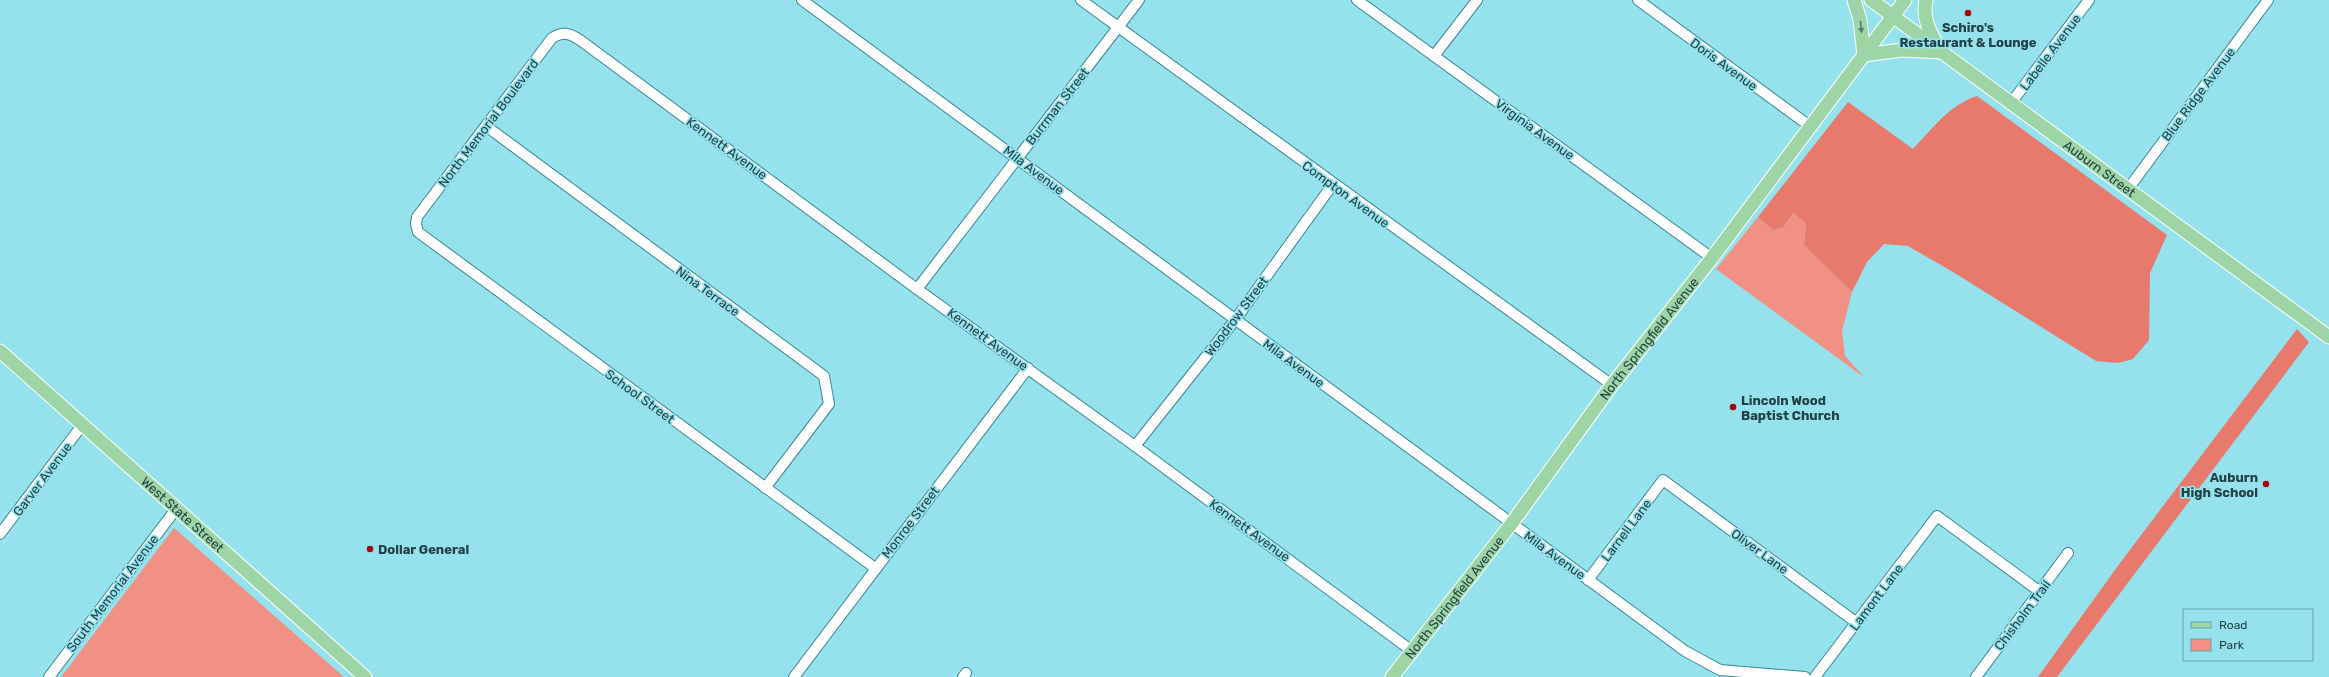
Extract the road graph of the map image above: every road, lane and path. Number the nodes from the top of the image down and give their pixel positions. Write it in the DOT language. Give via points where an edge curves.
graph roads {
  1 [pos="802,0"];
  2 [pos="1081,0"];
  3 [pos="1139,0"];
  4 [pos="1357,0"];
  5 [pos="1476,0"];
  6 [pos="1638,0"];
  7 [pos="1854,0"];
  8 [pos="1871,0"];
  9 [pos="1905,0"];
  10 [pos="1926,0"];
  11 [pos="2089,0"];
  12 [pos="2268,0"];
  13 [pos="1892,16"];
  14 [pos="1119,28"];
  15 [pos="563,33"];
  16 [pos="1941,52"];
  17 [pos="1864,55"];
  18 [pos="1434,56"];
  19 [pos="2011,103"];
  20 [pos="486,126"];
  21 [pos="1811,127"];
  22 [pos="1017,157"];
  23 [pos="1333,184"];
  24 [pos="2128,189"];
  25 [pos="417,217"];
  26 [pos="1712,258"];
  27 [pos="917,289"];
  28 [pos="1234,320"];
  29 [pos="2329,337"];
  30 [pos="0,351"];
  31 [pos="1028,368"];
  32 [pos="1612,385"];
  33 [pos="83,424"];
  34 [pos="1136,446"];
  35 [pos="1664,480"];
  36 [pos="765,488"];
  37 [pos="176,509"];
  38 [pos="1512,523"];
  39 [pos="0,534"];
  40 [pos="2068,553"];
  41 [pos="875,568"];
  42 [pos="1588,580"];
  43 [pos="2039,592"];
  44 [pos="1857,623"];
  45 [pos="1412,651"];
  46 [pos="49,677"];
  47 [pos="365,677"];
  48 [pos="794,677"];
  49 [pos="1392,677"];
  50 [pos="1805,677"];
  51 [pos="1815,677"];
  52 [pos="1976,677"];
  1 -- 22 [label="street, Mila Avenue"];
  2 -- 14 [label="street, Compton Avenue"];
  3 -- 14 [label="street, Burrman Street"];
  4 -- 18 [label="street, Virginia Avenue"];
  5 -- 18 [label="street"];
  6 -- 21 [label="street, Doris Avenue"];
  7 -- 17 [label="main road, one-way" via="1860,20"];
  8 -- 13 [label="main road, Auburn Street"];
  9 -- 13 [label="main road, North Springfield Avenue"];
  10 -- 16 [label="main road" via="1924,16"];
  11 -- 19 [label="street, Labelle Avenue"];
  12 -- 24 [label="street, Blue Ridge Avenue"];
  13 -- 16 [label="main road, Auburn Street"];
  13 -- 17 [label="main road, North Springfield Avenue"];
  14 -- 22 [label="street, Burrman Street"];
  14 -- 23 [label="street, Compton Avenue"];
  15 -- 20 [label="street, North Memorial Boulevard" via="552,38"];
  15 -- 27 [label="street, Kennett Avenue" via="580,40"];
  16 -- 17 [label="main road" via="1902,50"];
  16 -- 19 [label="main road, Auburn Street"];
  17 -- 21 [label="main road, North Springfield Avenue"];
  18 -- 26 [label="street, Virginia Avenue"];
  19 -- 24 [label="main road, Auburn Street"];
  20 -- 25 [label="street, North Memorial Boulevard"];
  20 -- 36 [label="street, Nina Terrace" via="824,376 829,404"];
  21 -- 26 [label="main road, North Springfield Avenue"];
  22 -- 27 [label="street, Burrman Street"];
  22 -- 28 [label="street, Mila Avenue"];
  23 -- 28 [label="street, Woodrow Street"];
  23 -- 32 [label="street, Compton Avenue"];
  24 -- 29 [label="main road, Auburn Street"];
  25 -- 36 [label="street, School Street" via="418,232"];
  26 -- 32 [label="main road, North Springfield Avenue"];
  27 -- 31 [label="street, Kennett Avenue"];
  28 -- 34 [label="street, Woodrow Street"];
  28 -- 38 [label="street, Mila Avenue"];
  30 -- 33 [label="main road, West State Street"];
  31 -- 34 [label="street, Kennett Avenue"];
  31 -- 41 [label="street, Monroe Street"];
  32 -- 38 [label="main road, North Springfield Avenue"];
  33 -- 37 [label="main road, West State Street"];
  33 -- 39 [label="street, Garver Avenue"];
  34 -- 45 [label="street, Kennett Avenue"];
  35 -- 42 [label="street, Larnell Lane"];
  35 -- 44 [label="street, Oliver Lane"];
  36 -- 41 [label="street, School Street"];
  37 -- 46 [label="street, South Memorial Avenue"];
  37 -- 47 [label="main road, West State Street"];
  38 -- 42 [label="street, Mila Avenue"];
  38 -- 45 [label="main road, North Springfield Avenue"];
  40 -- 43 [label="street, Chisholm Trail"];
  41 -- 48 [label="street, Monroe Street"];
  42 -- 50 [label="street, Mila Avenue" via="1685,651 1720,670"];
  43 -- 44 [label="street, Lamont Lane" via="1937,516"];
  43 -- 52 [label="street, Chisholm Trail"];
  44 -- 51 [label="street, Lamont Lane"];
  45 -- 49 [label="main road, North Springfield Avenue"];
}
